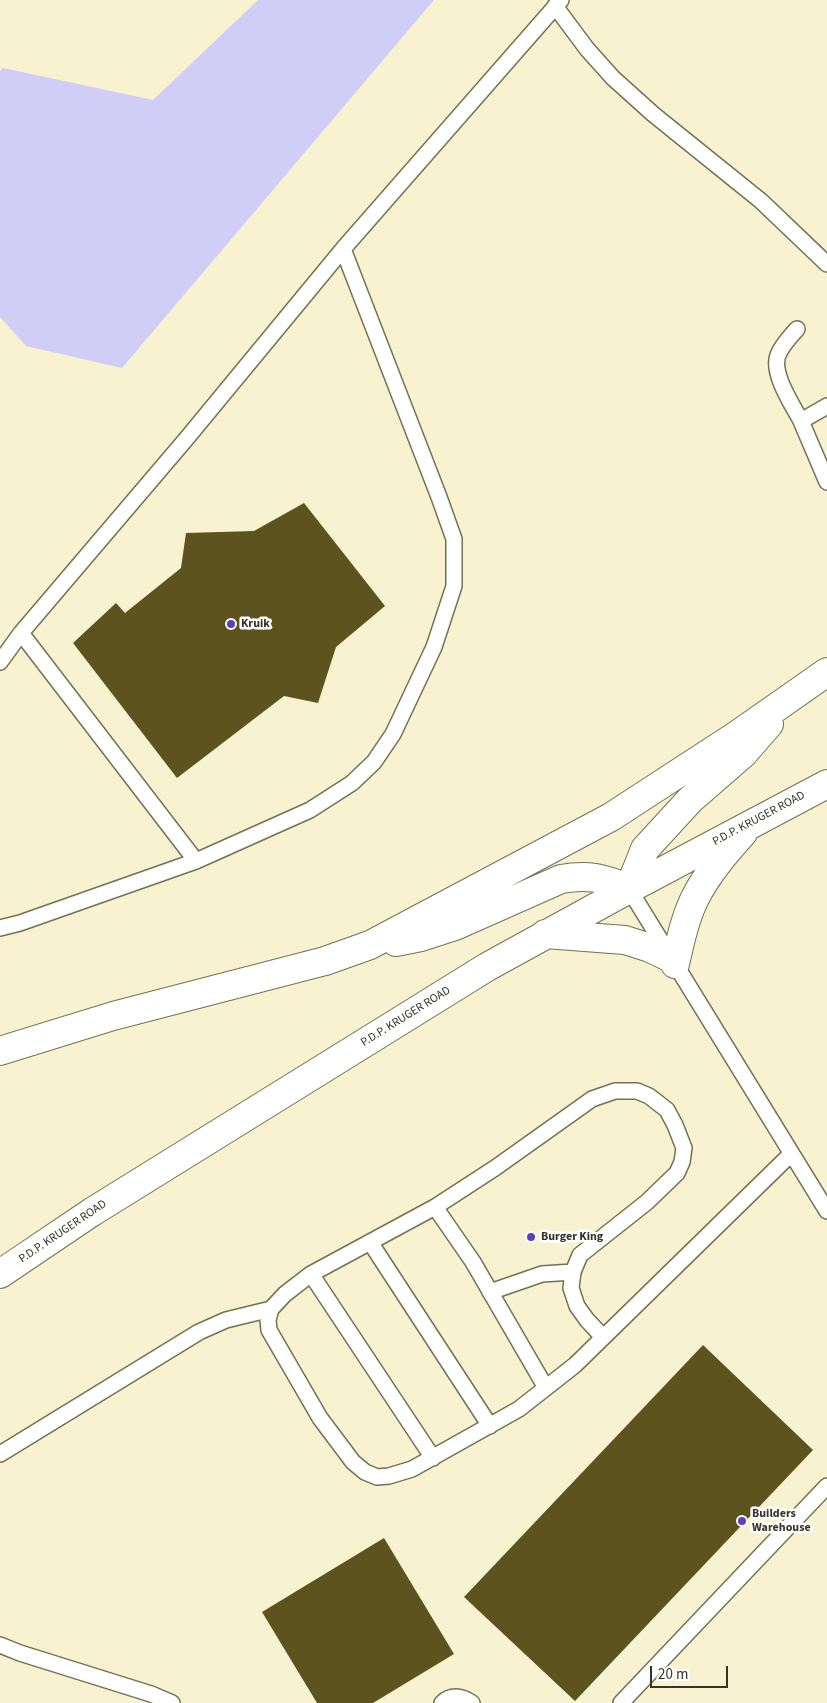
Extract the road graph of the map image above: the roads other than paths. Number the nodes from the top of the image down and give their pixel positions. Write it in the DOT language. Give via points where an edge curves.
graph roads {
  1 [pos="558,3"];
  2 [pos="343,249"];
  3 [pos="827,264"];
  4 [pos="797,329"];
  5 [pos="827,406"];
  6 [pos="801,421"];
  7 [pos="827,482"];
  8 [pos="21,633"];
  9 [pos="0,662"];
  10 [pos="827,672"];
  11 [pos="778,706"];
  12 [pos="827,784"];
  13 [pos="752,822"];
  14 [pos="196,861"];
  15 [pos="629,888"];
  16 [pos="0,928"];
  17 [pos="545,934"];
  18 [pos="370,945"];
  19 [pos="673,961"];
  20 [pos="0,1051"];
  21 [pos="791,1154"];
  22 [pos="435,1207"];
  23 [pos="827,1211"];
  24 [pos="370,1242"];
  25 [pos="572,1272"];
  26 [pos="0,1274"];
  27 [pos="311,1274"];
  28 [pos="490,1292"];
  29 [pos="271,1310"];
  30 [pos="603,1337"];
  31 [pos="546,1388"];
  32 [pos="490,1426"];
  33 [pos="0,1454"];
  34 [pos="433,1458"];
  35 [pos="827,1486"];
  36 [pos="0,1646"];
  37 [pos="172,1703"];
  38 [pos="442,1703"];
  39 [pos="472,1703"];
  40 [pos="621,1703"];
  1 -- 2 [label="lane"];
  1 -- 3 [label="lane" via="587,49 613,78 761,201"];
  2 -- 8 [label="lane"];
  2 -- 14 [label="lane" via="454,539 454,586 434,647 393,734 374,762 352,783 310,810"];
  4 -- 6 [label="lane" via="780,350 776,363 778,377"];
  5 -- 6 [label="lane"];
  6 -- 7 [label="lane"];
  8 -- 9 [label="lane"];
  8 -- 14 [label="lane"];
  10 -- 11 [label="street"];
  11 -- 15 [label="street" via="755,742 690,800 645,849"];
  11 -- 18 [label="street" via="611,817"];
  12 -- 13 [label="street, P.D.P. KRUGER ROAD"];
  13 -- 15 [label="street, P.D.P. KRUGER ROAD"];
  13 -- 19 [label="street" via="710,873 695,898"];
  14 -- 16 [label="lane"];
  15 -- 17 [label="street, P.D.P. KRUGER ROAD"];
  15 -- 18 [label="street" via="591,876 561,879 454,926 403,942"];
  15 -- 19 [label="lane"];
  17 -- 19 [label="street" via="625,940 650,948"];
  17 -- 26 [label="street, P.D.P. KRUGER ROAD" via="100,1207"];
  18 -- 20 [label="street" via="325,962 114,1016"];
  19 -- 21 [label="lane"];
  21 -- 23 [label="lane"];
  21 -- 30 [label="lane"];
  22 -- 24 [label="lane"];
  22 -- 25 [label="lane" via="592,1099 615,1090 637,1091 649,1096 667,1110 675,1125 684,1148 682,1162 677,1173 647,1202 580,1255"];
  22 -- 28 [label="lane"];
  24 -- 27 [label="lane"];
  24 -- 32 [label="lane"];
  25 -- 28 [label="lane" via="542,1274"];
  25 -- 30 [label="lane" via="571,1288 577,1306"];
  27 -- 29 [label="lane" via="285,1294"];
  27 -- 34 [label="lane"];
  28 -- 31 [label="lane"];
  29 -- 33 [label="lane" via="226,1320 198,1332"];
  29 -- 34 [label="lane" via="269,1330 320,1418 353,1462 377,1477 412,1469"];
  30 -- 31 [label="lane"];
  31 -- 32 [label="lane"];
  32 -- 34 [label="lane"];
  35 -- 40 [label="lane"];
  36 -- 37 [label="lane"];
  38 -- 39 [label="lane" via="452,1697"];
}
